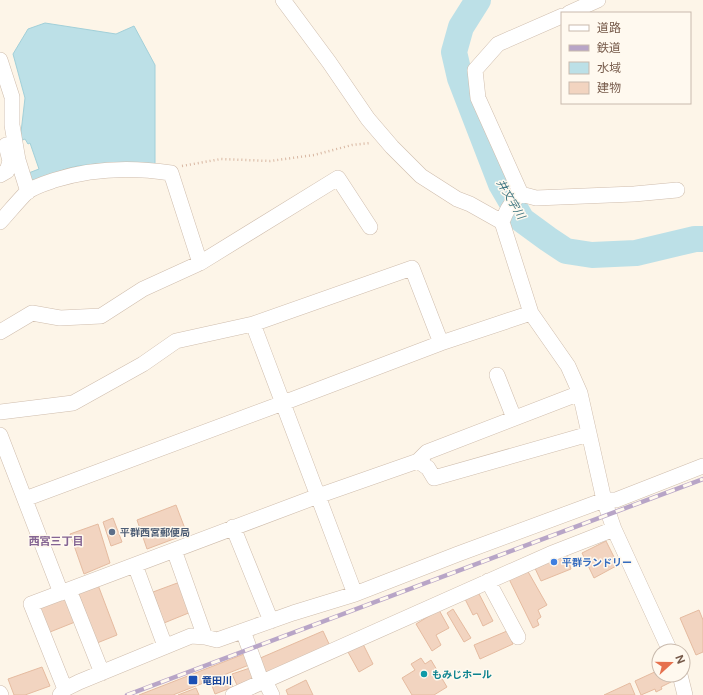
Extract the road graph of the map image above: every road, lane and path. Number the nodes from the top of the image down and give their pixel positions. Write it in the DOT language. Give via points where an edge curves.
graph roads {
  1 [pos="283,0"];
  2 [pos="598,0"];
  3 [pos="570,12"];
  4 [pos="561,16"];
  5 [pos="0,60"];
  6 [pos="1,91"];
  7 [pos="391,146"];
  8 [pos="176,166"];
  9 [pos="0,175"];
  10 [pos="677,190"];
  11 [pos="28,192"];
  12 [pos="518,196"];
  13 [pos="504,217"];
  14 [pos="0,222"];
  15 [pos="370,228"];
  16 [pos="200,263"];
  17 [pos="531,313"];
  18 [pos="253,324"];
  19 [pos="0,332"];
  20 [pos="441,343"];
  21 [pos="497,375"];
  22 [pos="580,393"];
  23 [pos="283,403"];
  24 [pos="0,412"];
  25 [pos="514,418"];
  26 [pos="589,434"];
  27 [pos="0,435"];
  28 [pos="418,461"];
  29 [pos="703,466"];
  30 [pos="318,496"];
  31 [pos="25,499"];
  32 [pos="604,500"];
  33 [pos="233,527"];
  34 [pos="614,529"];
  35 [pos="174,550"];
  36 [pos="134,565"];
  37 [pos="488,581"];
  38 [pos="65,592"];
  39 [pos="355,594"];
  40 [pos="271,621"];
  41 [pos="242,631"];
  42 [pos="205,637"];
  43 [pos="518,637"];
  44 [pos="666,643"];
  45 [pos="165,646"];
  46 [pos="102,672"];
  47 [pos="263,682"];
  48 [pos="682,683"];
  49 [pos="62,692"];
  50 [pos="233,695"];
  51 [pos="272,695"];
  52 [pos="685,695"];
  1 -- 7 [label="street" via="368,119"];
  2 -- 3 [label="street"];
  4 -- 12 [label="street" via="498,44 475,70 478,98"];
  5 -- 11 [label="street" via="12,97 12,125 18,160"];
  6 -- 9 [label="street" via="6,103 3,134 10,162 7,171"];
  7 -- 8 [label="path" via="376,143 352,145 314,155 270,161 221,159"];
  7 -- 13 [label="street" via="421,176 457,199"];
  10 -- 12 [label="street" via="536,198"];
  11 -- 14 [label="street"];
  11 -- 16 [label="street" via="41,184 92,171 132,169 171,173"];
  12 -- 13 [label="street"];
  13 -- 17 [label="street"];
  15 -- 16 [label="street" via="338,178"];
  16 -- 19 [label="street" via="143,289 101,316 60,318 32,313"];
  17 -- 20 [label="street"];
  17 -- 22 [label="street" via="568,366"];
  18 -- 20 [label="street" via="412,268"];
  18 -- 23 [label="street"];
  18 -- 24 [label="street" via="176,341 143,364 73,403"];
  20 -- 23 [label="street"];
  21 -- 25 [label="street"];
  22 -- 25 [label="street"];
  22 -- 26 [label="street"];
  23 -- 30 [label="street"];
  23 -- 31 [label="street"];
  25 -- 28 [label="street" via="427,452"];
  26 -- 28 [label="street" via="434,478 428,468"];
  26 -- 32 [label="street"];
  27 -- 31 [label="street"];
  28 -- 30 [label="street"];
  29 -- 32 [label="street" via="616,500"];
  30 -- 33 [label="street"];
  30 -- 39 [label="street"];
  31 -- 38 [label="street"];
  32 -- 34 [label="street"];
  32 -- 39 [label="street"];
  33 -- 35 [label="street"];
  33 -- 40 [label="street"];
  34 -- 37 [label="street"];
  34 -- 44 [label="street"];
  35 -- 36 [label="street"];
  35 -- 42 [label="street"];
  36 -- 38 [label="street"];
  36 -- 45 [label="street"];
  37 -- 43 [label="street"];
  37 -- 47 [label="street"];
  38 -- 46 [label="street"];
  38 -- 49 [label="street" via="31,604"];
  39 -- 40 [label="street"];
  40 -- 41 [label="street"];
  41 -- 42 [label="street" via="217,640"];
  41 -- 47 [label="street"];
  42 -- 45 [label="street" via="191,636"];
  45 -- 46 [label="street"];
  46 -- 49 [label="street"];
  47 -- 50 [label="street"];
  47 -- 51 [label="street"];
  48 -- 52 [label="street"];
}
